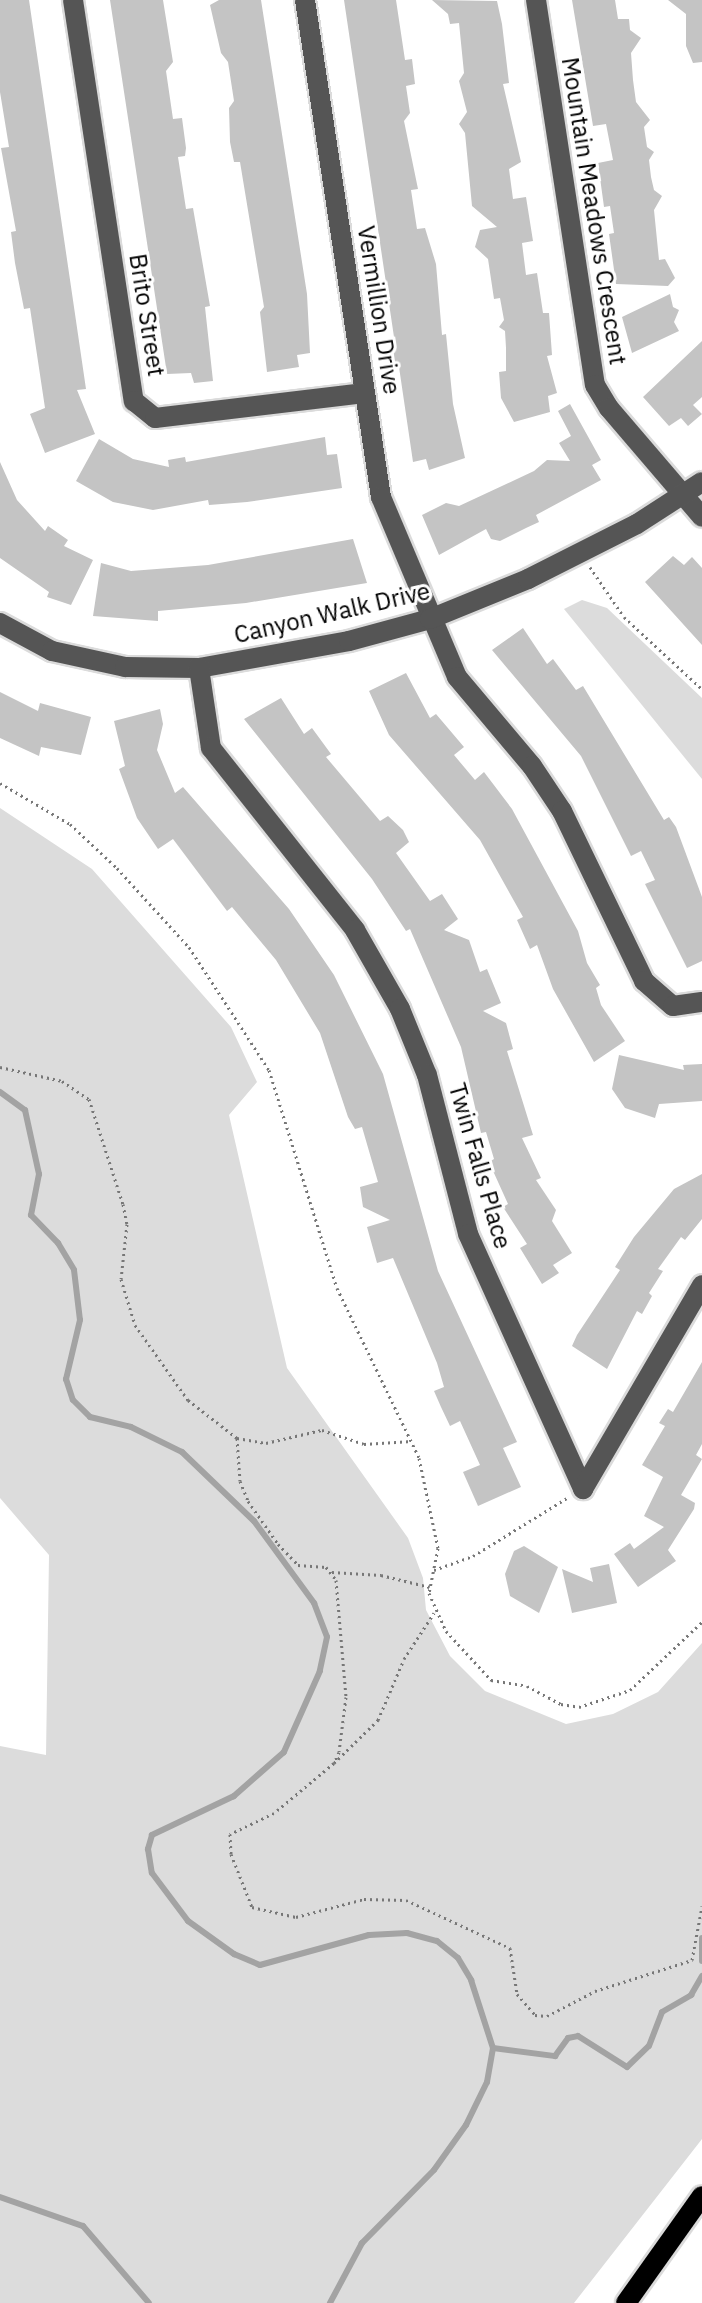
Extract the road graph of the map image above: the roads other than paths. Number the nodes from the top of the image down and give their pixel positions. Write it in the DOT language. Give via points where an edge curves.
graph roads {
  1 [pos="73,0"];
  2 [pos="305,0"];
  3 [pos="536,0"];
  4 [pos="365,393"];
  5 [pos="702,482"];
  6 [pos="683,496"];
  7 [pos="702,517"];
  8 [pos="430,619"];
  9 [pos="0,623"];
  10 [pos="199,668"];
  11 [pos="702,1002"];
  12 [pos="702,1285"];
  13 [pos="702,2196"];
  14 [pos="626,2303"];
  1 -- 4 [label="street, Brito Street" via="134,401 155,418"];
  2 -- 4 [label="street, Vermillion Drive"];
  3 -- 6 [label="street, Mountain Meadows Crescent" via="595,385"];
  4 -- 8 [label="street, Vermillion Drive" via="381,497"];
  5 -- 6 [label="street, Canyon Walk Drive"];
  6 -- 7 [label="street, Mountain Meadows Crescent"];
  6 -- 8 [label="street, Canyon Walk Drive" via="582,554"];
  8 -- 10 [label="street, Canyon Walk Drive" via="349,641"];
  8 -- 11 [label="street" via="464,687 532,766 562,811 652,993 673,1006"];
  9 -- 10 [label="street, Canyon Walk Drive" via="76,659 125,667"];
  10 -- 12 [label="street, Twin Falls Place" via="211,748 347,920 400,1009 427,1075 468,1234 583,1489"];
  13 -- 14 [label="main road"];
}
